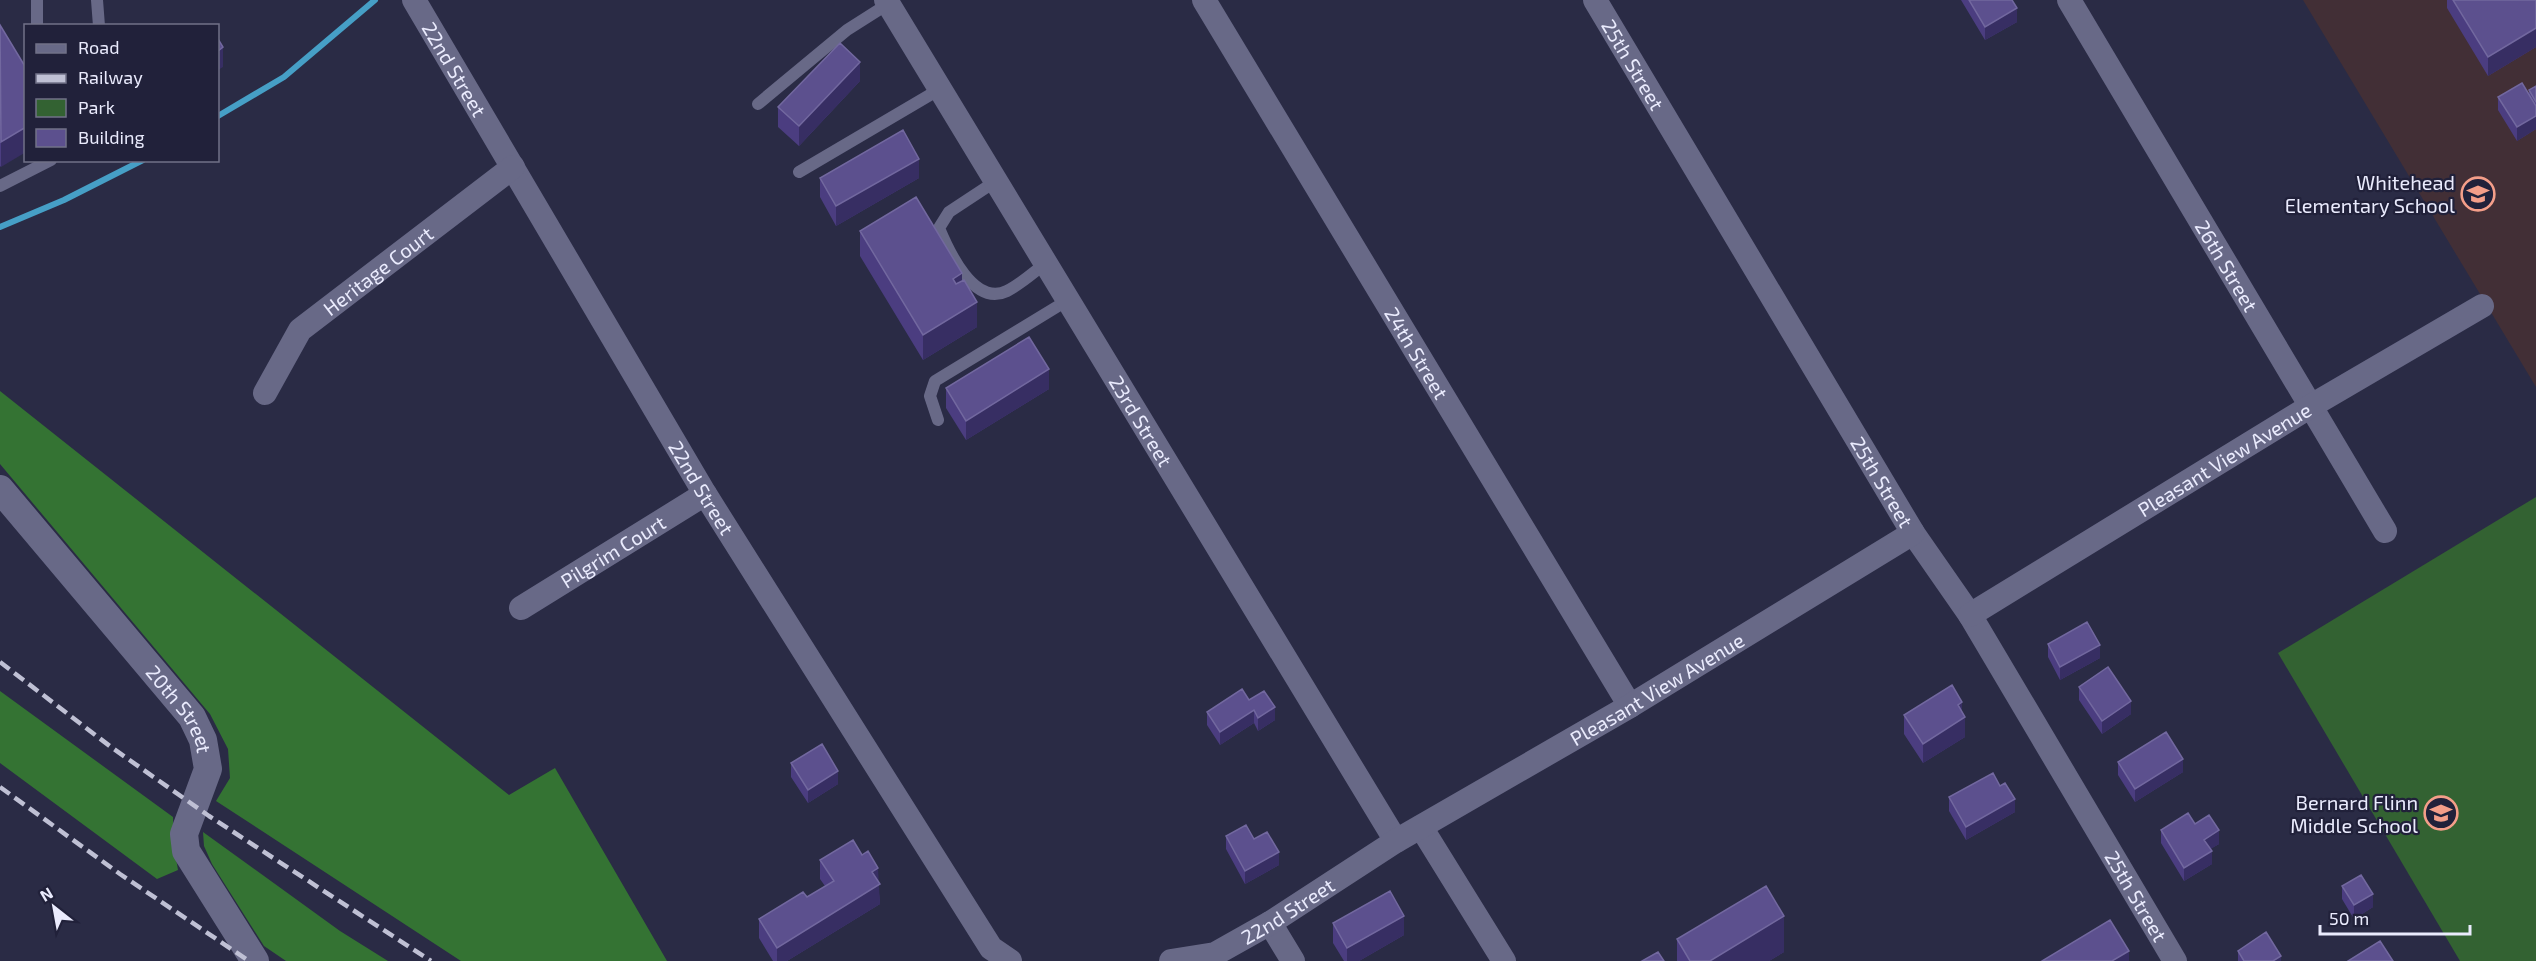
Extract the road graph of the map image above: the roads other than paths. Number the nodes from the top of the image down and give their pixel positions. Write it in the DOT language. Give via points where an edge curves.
graph roads {
  1 [pos="37,0"];
  2 [pos="97,0"];
  3 [pos="414,0"];
  4 [pos="1204,0"];
  5 [pos="1595,0"];
  6 [pos="2069,0"];
  7 [pos="887,2"];
  8 [pos="37,24"];
  9 [pos="99,24"];
  10 [pos="940,89"];
  11 [pos="758,104"];
  12 [pos="47,162"];
  13 [pos="513,167"];
  14 [pos="799,172"];
  15 [pos="996,181"];
  16 [pos="0,186"];
  17 [pos="1046,263"];
  18 [pos="1068,300"];
  19 [pos="2482,306"];
  20 [pos="265,393"];
  21 [pos="2312,406"];
  22 [pos="938,420"];
  23 [pos="0,489"];
  24 [pos="705,494"];
  25 [pos="2385,531"];
  26 [pos="1913,533"];
  27 [pos="521,608"];
  28 [pos="1970,615"];
  29 [pos="1630,706"];
  30 [pos="1421,827"];
  31 [pos="1396,841"];
  32 [pos="1270,923"];
  33 [pos="255,961"];
  34 [pos="1010,961"];
  35 [pos="1171,961"];
  36 [pos="1293,961"];
  37 [pos="1504,961"];
  38 [pos="2175,961"];
  1 -- 8 [label="lane"];
  2 -- 9 [label="lane"];
  3 -- 13 [label="street, 22nd Street"];
  4 -- 29 [label="street, 24th Street"];
  5 -- 26 [label="street, 25th Street"];
  6 -- 21 [label="street, 26th Street"];
  7 -- 10 [label="street, 23rd Street"];
  7 -- 11 [label="lane"];
  10 -- 14 [label="lane"];
  10 -- 15 [label="street, 23rd Street"];
  12 -- 16 [label="lane"];
  13 -- 20 [label="street, Heritage Court" via="300,330"];
  13 -- 24 [label="street, 22nd Street"];
  15 -- 17 [label="street, 23rd Street"];
  15 -- 17 [label="lane" via="949,212 939,228 949,253 974,286 989,294 1006,292"];
  17 -- 18 [label="street, 23rd Street"];
  18 -- 22 [label="lane" via="935,381 930,396"];
  18 -- 31 [label="street, 23rd Street"];
  19 -- 21 [label="street, Pleasant View Avenue"];
  21 -- 25 [label="street, 26th Street"];
  21 -- 28 [label="street, Pleasant View Avenue"];
  23 -- 33 [label="street, 20th Street" via="192,717 203,740 208,769 184,834 186,851"];
  24 -- 27 [label="street, Pilgrim Court"];
  24 -- 34 [label="street, 22nd Street" via="991,948"];
  26 -- 28 [label="street, 25th Street"];
  26 -- 29 [label="street, Pleasant View Avenue"];
  28 -- 38 [label="street, 25th Street"];
  29 -- 30 [label="street, Pleasant View Avenue"];
  30 -- 31 [label="street, Pleasant View Avenue"];
  30 -- 37 [label="street"];
  31 -- 32 [label="street, 22nd Street"];
  32 -- 35 [label="street, 22nd Street" via="1215,954"];
  32 -- 36 [label="street"];
}
